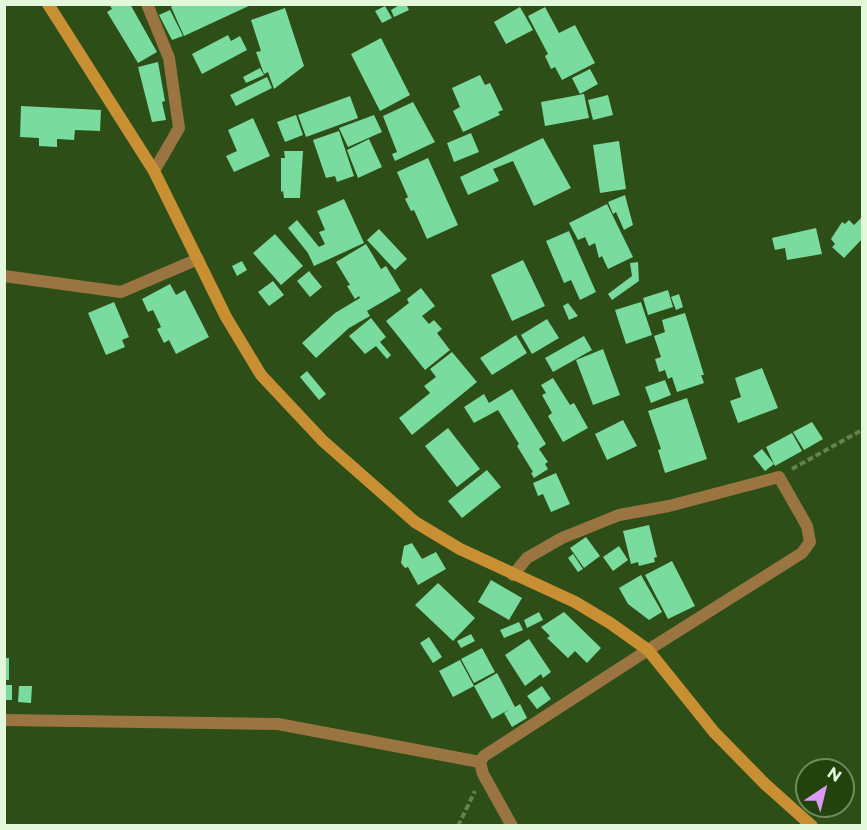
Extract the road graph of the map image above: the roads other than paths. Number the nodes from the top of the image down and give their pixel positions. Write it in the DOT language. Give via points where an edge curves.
graph roads {
  1 [pos="48,4"];
  2 [pos="147,4"];
  3 [pos="154,171"];
  4 [pos="198,259"];
  5 [pos="4,276"];
  6 [pos="513,575"];
  7 [pos="648,650"];
  8 [pos="4,720"];
  9 [pos="482,768"];
  10 [pos="512,825"];
  11 [pos="812,825"];
  1 -- 3 [label="street"];
  2 -- 3 [label="street" via="169,58 179,128"];
  3 -- 4 [label="street"];
  4 -- 5 [label="street" via="121,292"];
  4 -- 6 [label="street" via="226,317 261,375 322,441 416,522"];
  6 -- 7 [label="street" via="574,602"];
  6 -- 7 [label="street" via="527,558 619,514 669,506 779,477 807,526 810,542 802,553"];
  7 -- 9 [label="street" via="484,756"];
  7 -- 11 [label="street" via="714,732"];
  8 -- 9 [label="street" via="278,724"];
  9 -- 10 [label="street"];
}
